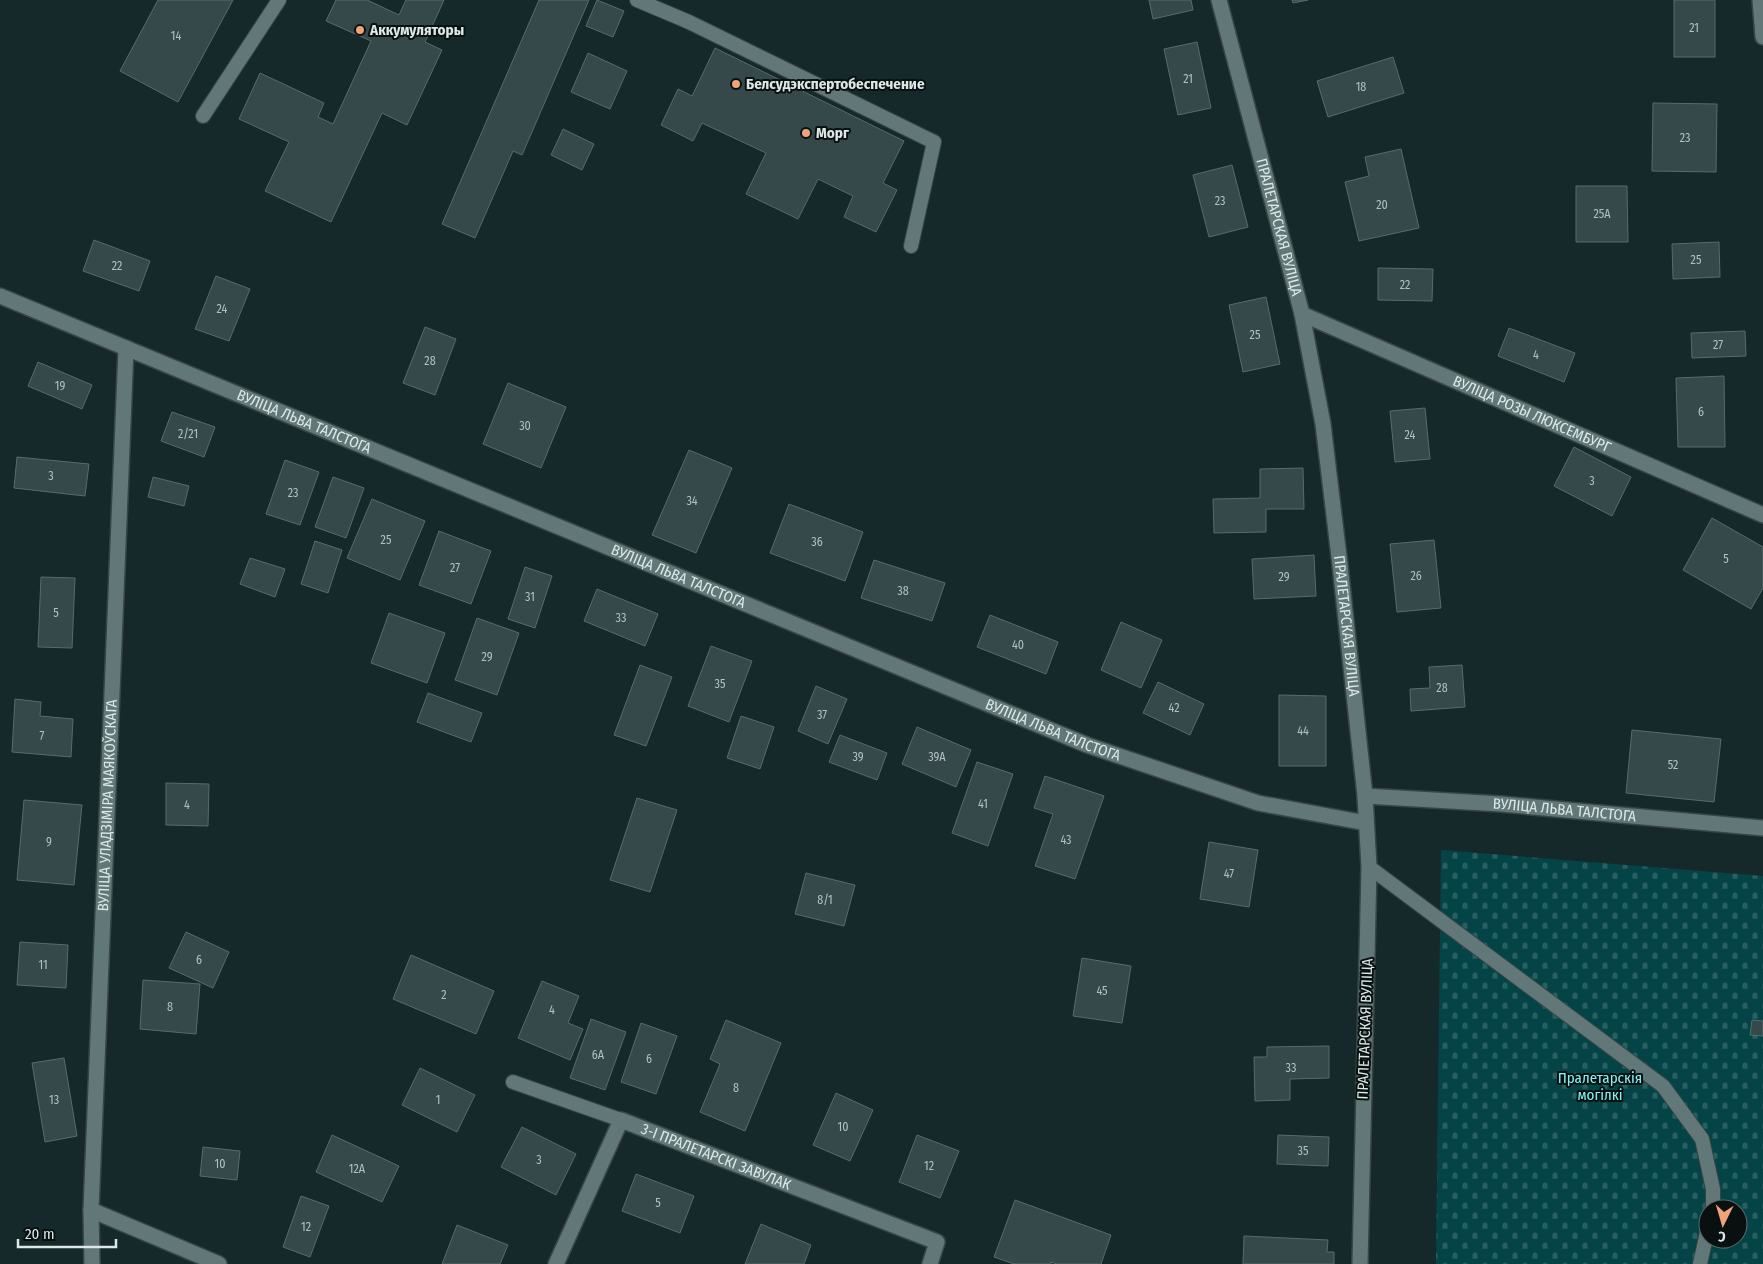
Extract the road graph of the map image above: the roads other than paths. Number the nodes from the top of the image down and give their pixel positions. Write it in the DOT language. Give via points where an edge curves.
graph roads {
  1 [pos="279,0"];
  2 [pos="637,0"];
  3 [pos="1219,0"];
  4 [pos="1760,0"];
  5 [pos="1763,37"];
  6 [pos="203,116"];
  7 [pos="911,246"];
  8 [pos="0,296"];
  9 [pos="1302,314"];
  10 [pos="126,348"];
  11 [pos="1761,510"];
  12 [pos="1365,796"];
  13 [pos="1366,823"];
  14 [pos="1763,828"];
  15 [pos="1369,867"];
  16 [pos="513,1082"];
  17 [pos="621,1120"];
  18 [pos="1713,1199"];
  19 [pos="90,1210"];
  20 [pos="1703,1249"];
  21 [pos="92,1264"];
  22 [pos="219,1264"];
  23 [pos="556,1264"];
  24 [pos="930,1264"];
  25 [pos="1360,1264"];
  26 [pos="1700,1264"];
  1 -- 6 [label="lane"];
  2 -- 7 [label="lane" via="689,22 934,142"];
  3 -- 9 [label="street, ПРАЛЕТАРСКАЯ ВУЛІЦА"];
  4 -- 5 [label="street"];
  8 -- 10 [label="street, ВУЛІЦА ЛЬВА ТАЛСТОГА"];
  9 -- 11 [label="street, ВУЛІЦА РОЗЫ ЛЮКСЕМБУРГ"];
  9 -- 12 [label="street, ПРАЛЕТАРСКАЯ ВУЛІЦА" via="1324,433"];
  10 -- 13 [label="street, ВУЛІЦА ЛЬВА ТАЛСТОГА" via="1087,745 1258,803"];
  10 -- 19 [label="street, ВУЛІЦА УЛАДЗІМІРА МАЯКОЎСКАГА"];
  12 -- 13 [label="street, ПРАЛЕТАРСКАЯ ВУЛІЦА"];
  12 -- 14 [label="street, ВУЛІЦА ЛЬВА ТАЛСТОГА" via="1500,804"];
  13 -- 15 [label="street, ПРАЛЕТАРСКАЯ ВУЛІЦА"];
  15 -- 18 [label="lane" via="1663,1086 1702,1139"];
  15 -- 25 [label="street, ПРАЛЕТАРСКАЯ ВУЛІЦА"];
  16 -- 17 [label="lane"];
  17 -- 23 [label="street, 3-І ПРАЛЕТАРСКІ ЗАВУЛАК"];
  17 -- 24 [label="street, 3-І ПРАЛЕТАРСКІ ЗАВУЛАК" via="937,1242"];
  19 -- 21 [label="street, ВУЛІЦА УЛАДЗІМІРА МАЯКОЎСКАГА"];
  19 -- 22 [label="street"];
  20 -- 26 [label="lane"];
}
